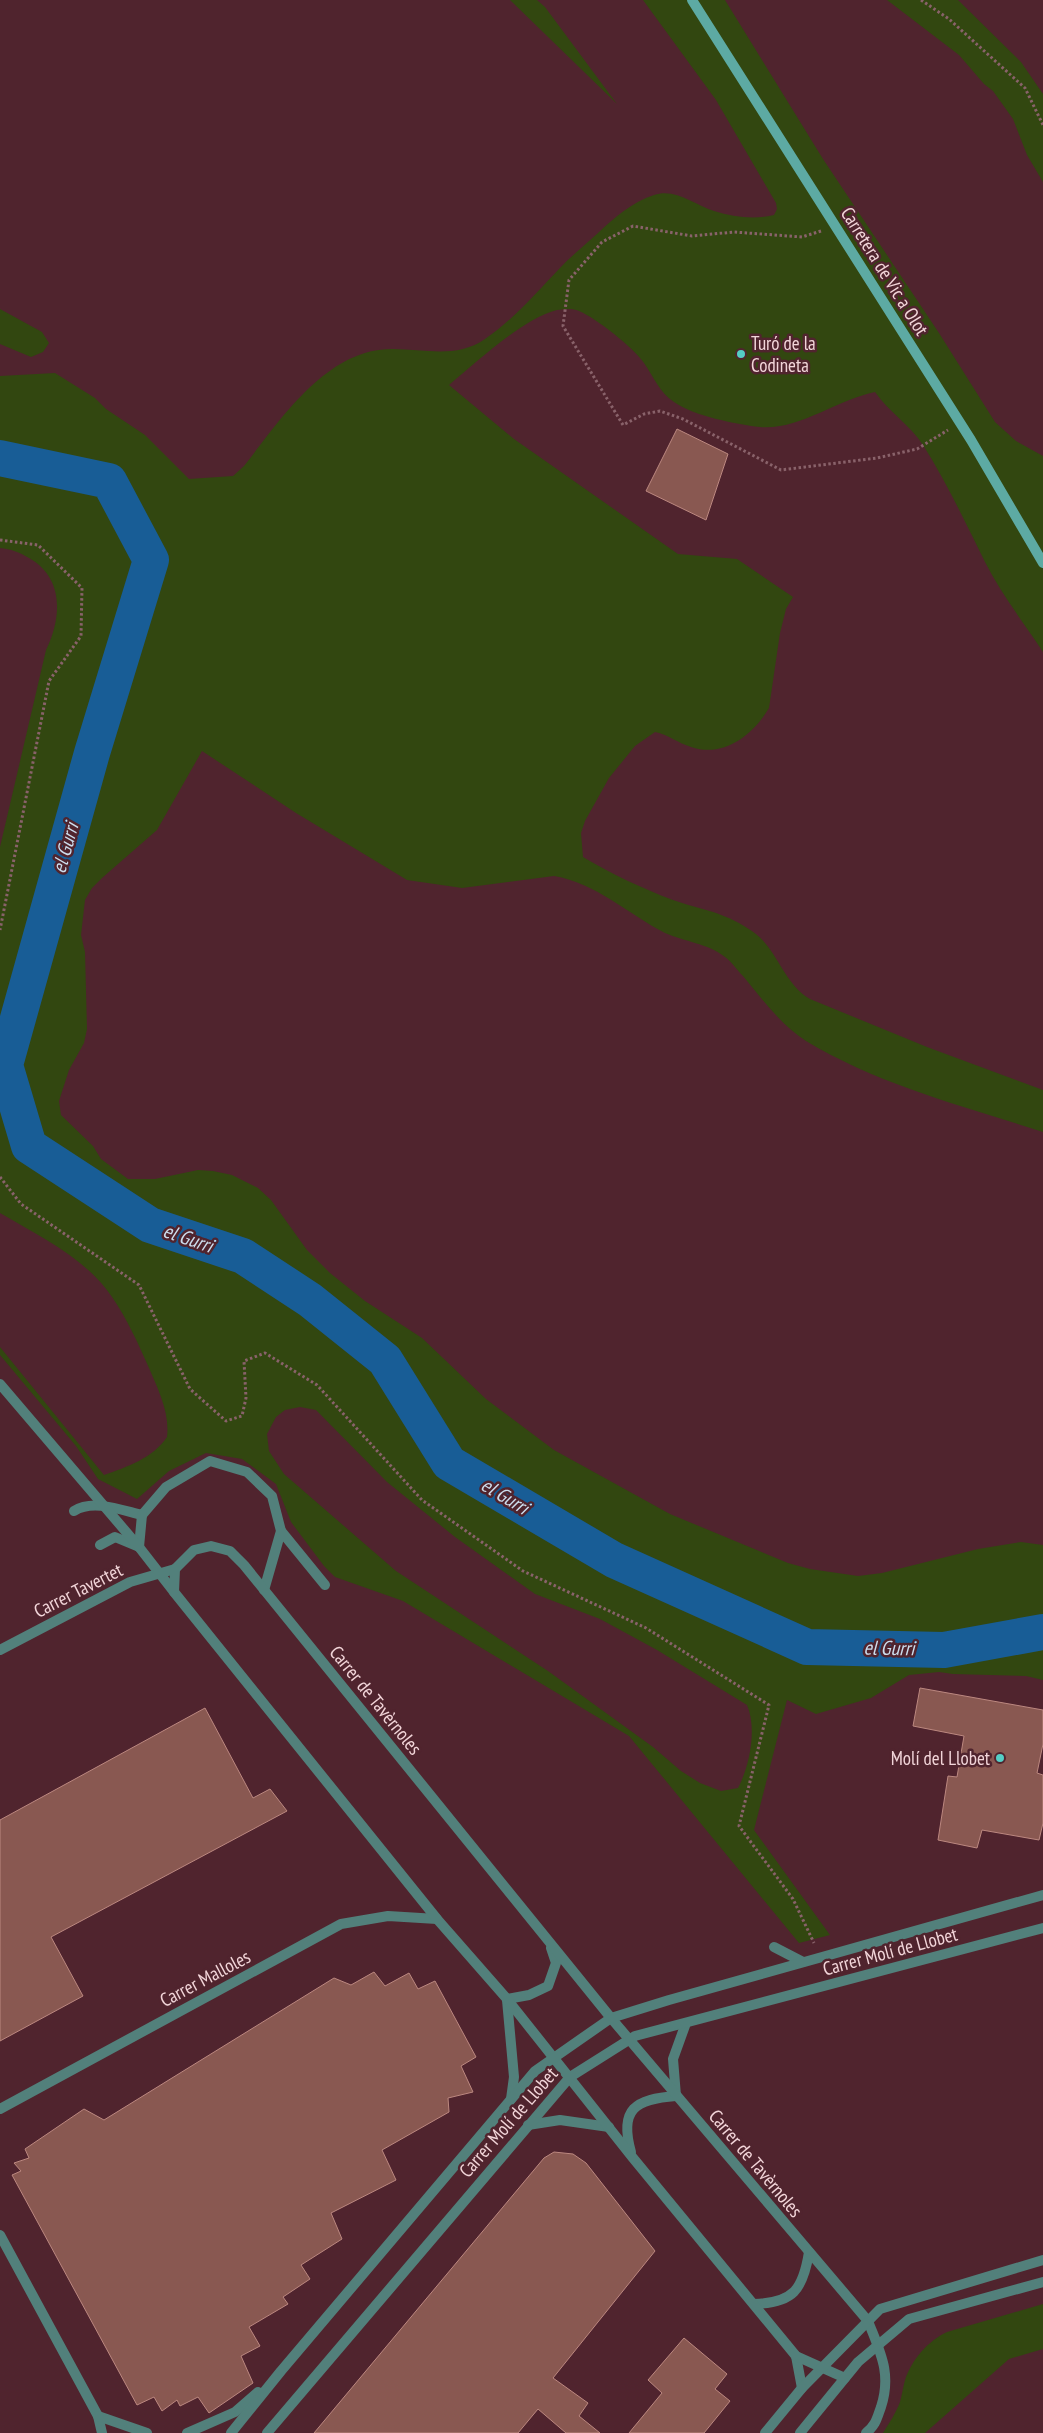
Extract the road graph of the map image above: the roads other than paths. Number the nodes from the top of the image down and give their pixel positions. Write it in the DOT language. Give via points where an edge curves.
graph roads {
  1 [pos="692,0"];
  2 [pos="1043,563"];
  3 [pos="0,1384"];
  4 [pos="104,1506"];
  5 [pos="74,1511"];
  6 [pos="142,1515"];
  7 [pos="281,1531"];
  8 [pos="100,1545"];
  9 [pos="138,1547"];
  10 [pos="175,1569"];
  11 [pos="159,1573"];
  12 [pos="325,1585"];
  13 [pos="264,1590"];
  14 [pos="174,1592"];
  15 [pos="0,1650"];
  16 [pos="1043,1895"];
  17 [pos="437,1919"];
  18 [pos="1043,1928"];
  19 [pos="548,1941"];
  20 [pos="774,1947"];
  21 [pos="803,1962"];
  22 [pos="507,1999"];
  23 [pos="611,2018"];
  24 [pos="686,2023"];
  25 [pos="629,2040"];
  26 [pos="554,2058"];
  27 [pos="570,2077"];
  28 [pos="676,2096"];
  29 [pos="511,2099"];
  30 [pos="0,2109"];
  31 [pos="528,2125"];
  32 [pos="609,2127"];
  33 [pos="633,2158"];
  34 [pos="0,2234"];
  35 [pos="809,2252"];
  36 [pos="1043,2260"];
  37 [pos="1043,2282"];
  38 [pos="754,2304"];
  39 [pos="868,2321"];
  40 [pos="877,2346"];
  41 [pos="796,2356"];
  42 [pos="822,2368"];
  43 [pos="281,2371"];
  44 [pos="844,2378"];
  45 [pos="802,2388"];
  46 [pos="98,2416"];
  47 [pos="102,2433"];
  48 [pos="147,2433"];
  49 [pos="187,2433"];
  50 [pos="231,2433"];
  51 [pos="267,2433"];
  52 [pos="765,2433"];
  53 [pos="800,2433"];
  54 [pos="866,2433"];
  1 -- 2 [label="street, Carretera de Vic a Olot" via="960,422"];
  3 -- 4 [label="street"];
  4 -- 5 [label="street" via="83,1505"];
  4 -- 6 [label="street"];
  4 -- 9 [label="street"];
  6 -- 7 [label="street" via="166,1487 210,1461 247,1472 272,1496"];
  6 -- 9 [label="street"];
  7 -- 12 [label="street"];
  7 -- 13 [label="street"];
  8 -- 9 [label="street" via="115,1537"];
  9 -- 11 [label="street"];
  10 -- 11 [label="street, Carrer Tavertet"];
  10 -- 13 [label="street, Carrer de Tavèrnoles" via="194,1550 211,1546 230,1551"];
  10 -- 14 [label="street"];
  11 -- 14 [label="street"];
  11 -- 15 [label="street, Carrer Tavertet" via="130,1582"];
  13 -- 19 [label="street, Carrer de Tavèrnoles"];
  14 -- 17 [label="street"];
  16 -- 21 [label="street, Carrer Molí de Llobet"];
  17 -- 22 [label="street"];
  17 -- 30 [label="street, Carrer Malloles" via="388,1916 341,1924"];
  18 -- 24 [label="street, Carrer Molí de Llobet"];
  19 -- 22 [label="street, Carrer de Tavèrnoles" via="556,1962 548,1986 529,1995"];
  19 -- 23 [label="street, Carrer de Tavèrnoles"];
  20 -- 21 [label="street"];
  21 -- 23 [label="street, Carrer Molí de Llobet"];
  22 -- 26 [label="street"];
  22 -- 29 [label="street" via="514,2077"];
  23 -- 25 [label="street, Carrer de Tavèrnoles"];
  23 -- 26 [label="street, Carrer Molí de Llobet"];
  24 -- 25 [label="street, Carrer Molí de Llobet"];
  24 -- 28 [label="street" via="674,2059"];
  25 -- 27 [label="street, Carrer Molí de Llobet"];
  25 -- 28 [label="street, Carrer de Tavèrnoles"];
  26 -- 27 [label="street"];
  26 -- 29 [label="street, Carrer Molí de Llobet" via="536,2071"];
  27 -- 31 [label="street, Carrer Molí de Llobet"];
  27 -- 32 [label="street"];
  28 -- 33 [label="street" via="650,2098 630,2112 626,2131"];
  28 -- 35 [label="street, Carrer de Tavèrnoles"];
  29 -- 43 [label="street, Carrer Molí de Llobet"];
  31 -- 32 [label="street" via="560,2120"];
  31 -- 51 [label="street, Carrer Molí de Llobet"];
  32 -- 33 [label="street"];
  33 -- 38 [label="street"];
  34 -- 46 [label="street"];
  35 -- 38 [label="street" via="806,2270 788,2299"];
  35 -- 39 [label="street, Carrer de Tavèrnoles"];
  36 -- 39 [label="street" via="880,2309"];
  37 -- 40 [label="street" via="909,2319"];
  38 -- 41 [label="street"];
  39 -- 40 [label="street, Carrer de Tavèrnoles"];
  39 -- 42 [label="street"];
  40 -- 44 [label="street"];
  40 -- 54 [label="street, Carrer de Tavèrnoles" via="884,2363 886,2390 875,2426"];
  41 -- 42 [label="street"];
  41 -- 45 [label="street"];
  42 -- 44 [label="street"];
  42 -- 45 [label="street"];
  43 -- 49 [label="street, Carrer Molí de Llobet" via="235,2412"];
  43 -- 50 [label="street, Carrer Molí de Llobet"];
  44 -- 53 [label="street"];
  45 -- 52 [label="street"];
  46 -- 47 [label="street"];
  46 -- 48 [label="street"];
}
